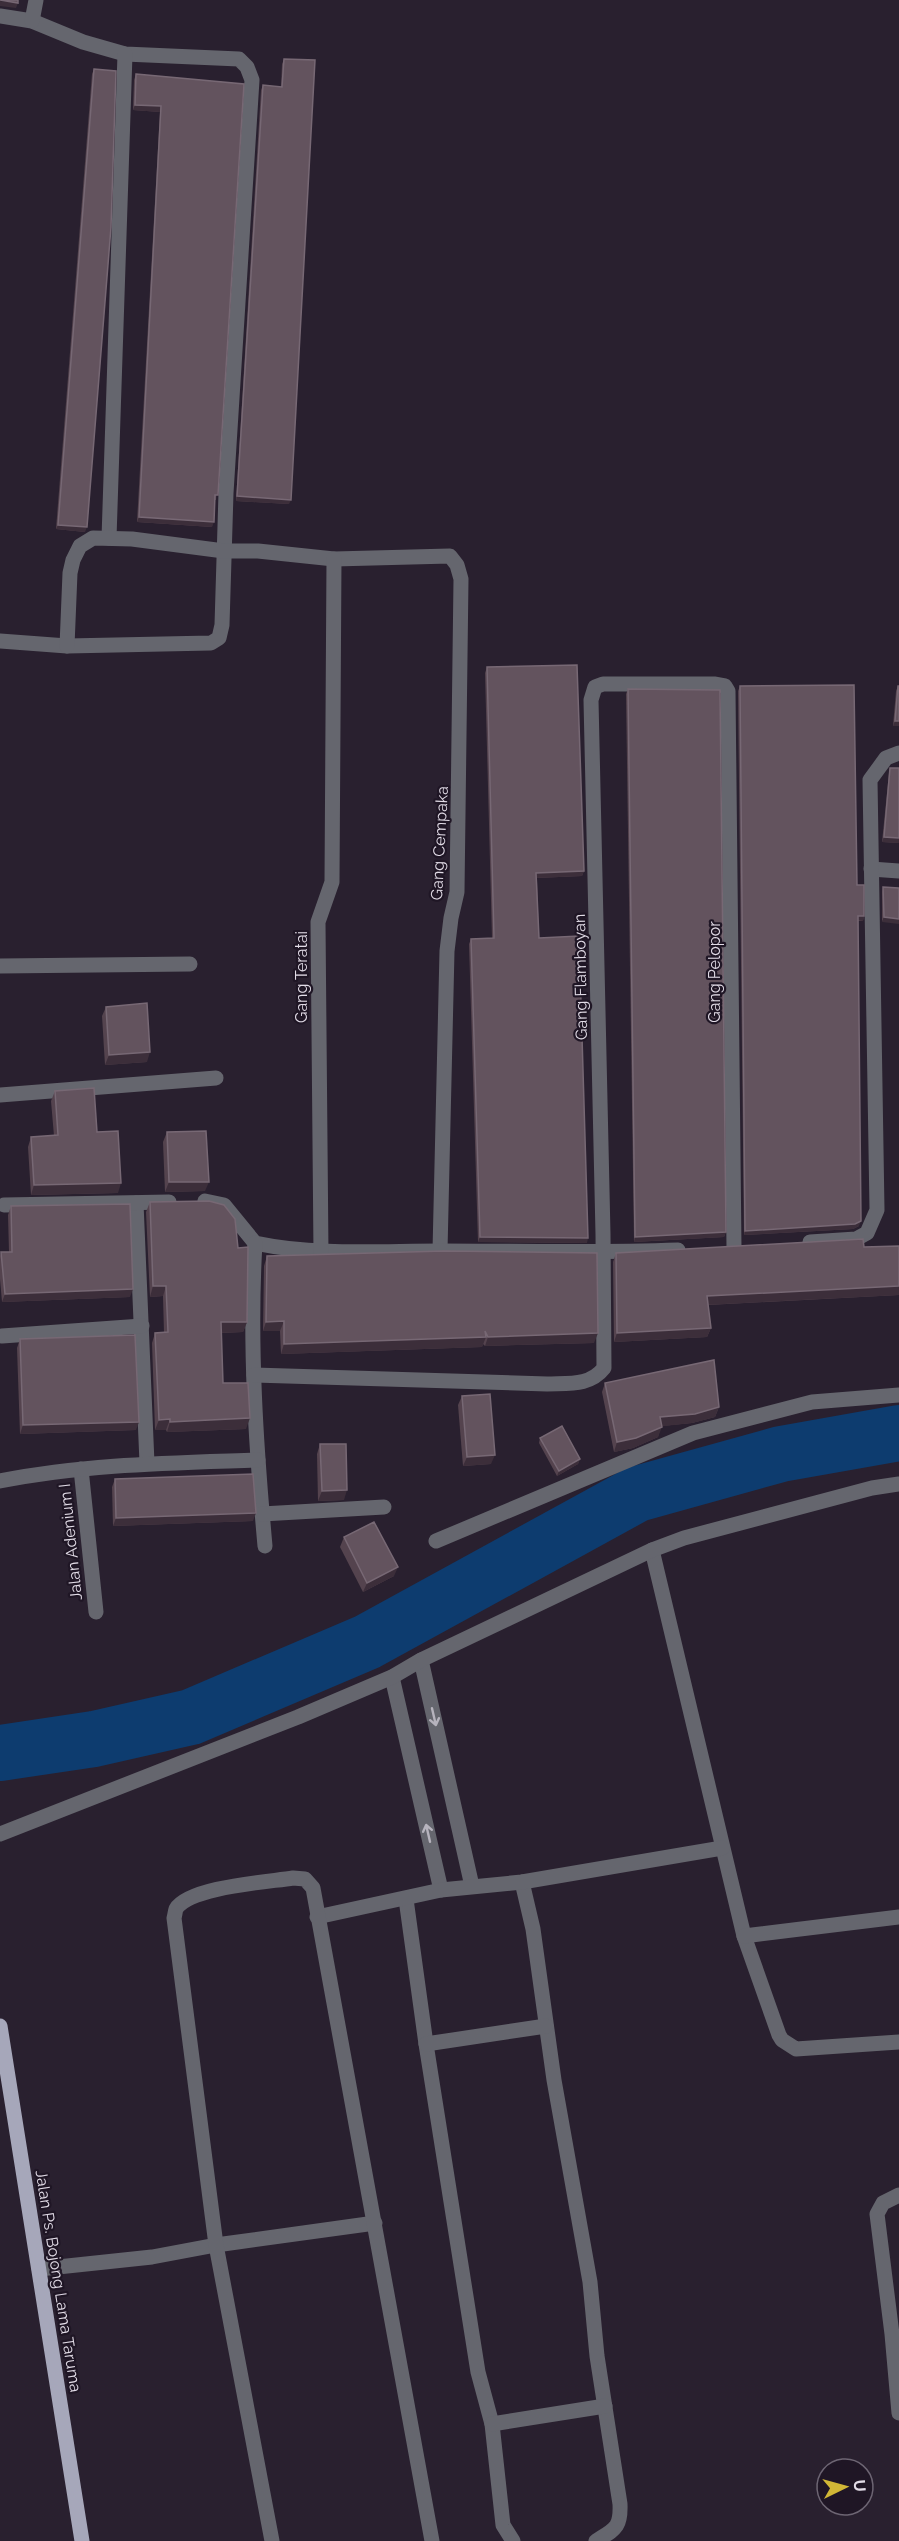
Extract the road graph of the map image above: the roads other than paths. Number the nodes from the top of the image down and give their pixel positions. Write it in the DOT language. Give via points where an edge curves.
graph roads {
  1 [pos="36,0"];
  2 [pos="0,16"];
  3 [pos="32,21"];
  4 [pos="125,54"];
  5 [pos="109,537"];
  6 [pos="224,551"];
  7 [pos="334,559"];
  8 [pos="0,641"];
  9 [pos="67,646"];
  10 [pos="591,700"];
  11 [pos="899,753"];
  12 [pos="871,869"];
  13 [pos="899,871"];
  14 [pos="190,964"];
  15 [pos="0,966"];
  16 [pos="216,1078"];
  17 [pos="0,1095"];
  18 [pos="136,1203"];
  19 [pos="4,1205"];
  20 [pos="255,1243"];
  21 [pos="790,1243"];
  22 [pos="734,1247"];
  23 [pos="698,1249"];
  24 [pos="440,1251"];
  25 [pos="321,1253"];
  26 [pos="603,1253"];
  27 [pos="142,1326"];
  28 [pos="2,1336"];
  29 [pos="254,1375"];
  30 [pos="899,1395"];
  31 [pos="258,1460"];
  32 [pos="147,1463"];
  33 [pos="81,1469"];
  34 [pos="0,1481"];
  35 [pos="899,1484"];
  36 [pos="384,1507"];
  37 [pos="262,1514"];
  38 [pos="436,1541"];
  39 [pos="265,1546"];
  40 [pos="652,1550"];
  41 [pos="96,1612"];
  42 [pos="421,1660"];
  43 [pos="392,1677"];
  44 [pos="0,1834"];
  45 [pos="722,1848"];
  46 [pos="522,1882"];
  47 [pos="472,1886"];
  48 [pos="441,1890"];
  49 [pos="406,1899"];
  50 [pos="317,1917"];
  51 [pos="899,1917"];
  52 [pos="744,1936"];
  53 [pos="0,2026"];
  54 [pos="546,2026"];
  55 [pos="899,2042"];
  56 [pos="426,2044"];
  57 [pos="899,2195"];
  58 [pos="375,2223"];
  59 [pos="216,2245"];
  60 [pos="39,2269"];
  61 [pos="896,2334"];
  62 [pos="605,2406"];
  63 [pos="899,2413"];
  64 [pos="492,2424"];
  65 [pos="82,2541"];
  66 [pos="272,2541"];
  67 [pos="432,2541"];
  68 [pos="513,2541"];
  69 [pos="596,2541"];
  1 -- 3 [label="street"];
  2 -- 3 [label="street"];
  3 -- 4 [label="street"];
  4 -- 5 [label="street"];
  4 -- 6 [label="street" via="239,59 252,81"];
  5 -- 6 [label="street"];
  5 -- 9 [label="street" via="93,538 80,546 72,560"];
  6 -- 7 [label="street"];
  6 -- 9 [label="street" via="222,625 219,638 211,643"];
  7 -- 24 [label="street, Gang Cempaka" via="450,556 461,579 457,892 447,951"];
  7 -- 25 [label="street, Gang Teratai" via="332,882 318,922"];
  8 -- 9 [label="street"];
  10 -- 22 [label="street, Gang Pelopor" via="595,687 603,684 714,684 725,686 729,697"];
  10 -- 26 [label="street, Gang Flamboyan"];
  11 -- 12 [label="street" via="886,758 870,780"];
  12 -- 13 [label="street"];
  12 -- 21 [label="street" via="877,1210 867,1233 856,1239"];
  14 -- 15 [label="street"];
  16 -- 17 [label="street"];
  18 -- 19 [label="street"];
  18 -- 20 [label="street" via="206,1201 224,1205"];
  18 -- 27 [label="street"];
  20 -- 25 [label="street"];
  20 -- 29 [label="street"];
  23 -- 26 [label="street"];
  24 -- 25 [label="street"];
  24 -- 26 [label="street"];
  26 -- 29 [label="street, Gang Flamboyan" via="604,1368 598,1376 583,1383"];
  27 -- 28 [label="street"];
  27 -- 32 [label="street"];
  29 -- 31 [label="street"];
  30 -- 38 [label="street" via="812,1402 693,1433"];
  31 -- 32 [label="street"];
  31 -- 37 [label="street"];
  32 -- 33 [label="street"];
  33 -- 34 [label="street"];
  33 -- 41 [label="street, Jalan Adenium I"];
  35 -- 40 [label="street" via="695,1535"];
  36 -- 37 [label="street"];
  37 -- 39 [label="street"];
  40 -- 42 [label="street"];
  40 -- 45 [label="street"];
  42 -- 43 [label="street"];
  42 -- 47 [label="street, one-way"];
  43 -- 44 [label="street"];
  48 -- 43 [label="street, one-way"];
  45 -- 46 [label="street"];
  45 -- 52 [label="street"];
  46 -- 47 [label="street"];
  46 -- 54 [label="street" via="533,1929"];
  47 -- 48 [label="street"];
  48 -- 49 [label="street"];
  49 -- 50 [label="street"];
  49 -- 56 [label="street"];
  50 -- 58 [label="street"];
  50 -- 59 [label="street" via="313,1888 293,1878 205,1891 176,1909 174,1918"];
  51 -- 52 [label="street"];
  52 -- 55 [label="street" via="779,2035 788,2045 796,2049"];
  53 -- 60 [label="main road, Jalan Ps. Bojong Lama Taruma"];
  54 -- 56 [label="street"];
  54 -- 62 [label="street" via="590,2282"];
  56 -- 64 [label="street" via="478,2372"];
  57 -- 61 [label="street" via="883,2203 877,2214"];
  58 -- 59 [label="street"];
  58 -- 67 [label="street"];
  59 -- 60 [label="street" via="152,2257"];
  59 -- 66 [label="street"];
  60 -- 65 [label="main road, Jalan Ps. Bojong Lama Taruma"];
  61 -- 63 [label="street"];
  62 -- 64 [label="street"];
  62 -- 69 [label="street" via="621,2518 617,2528"];
  64 -- 68 [label="street" via="502,2526"];
}
